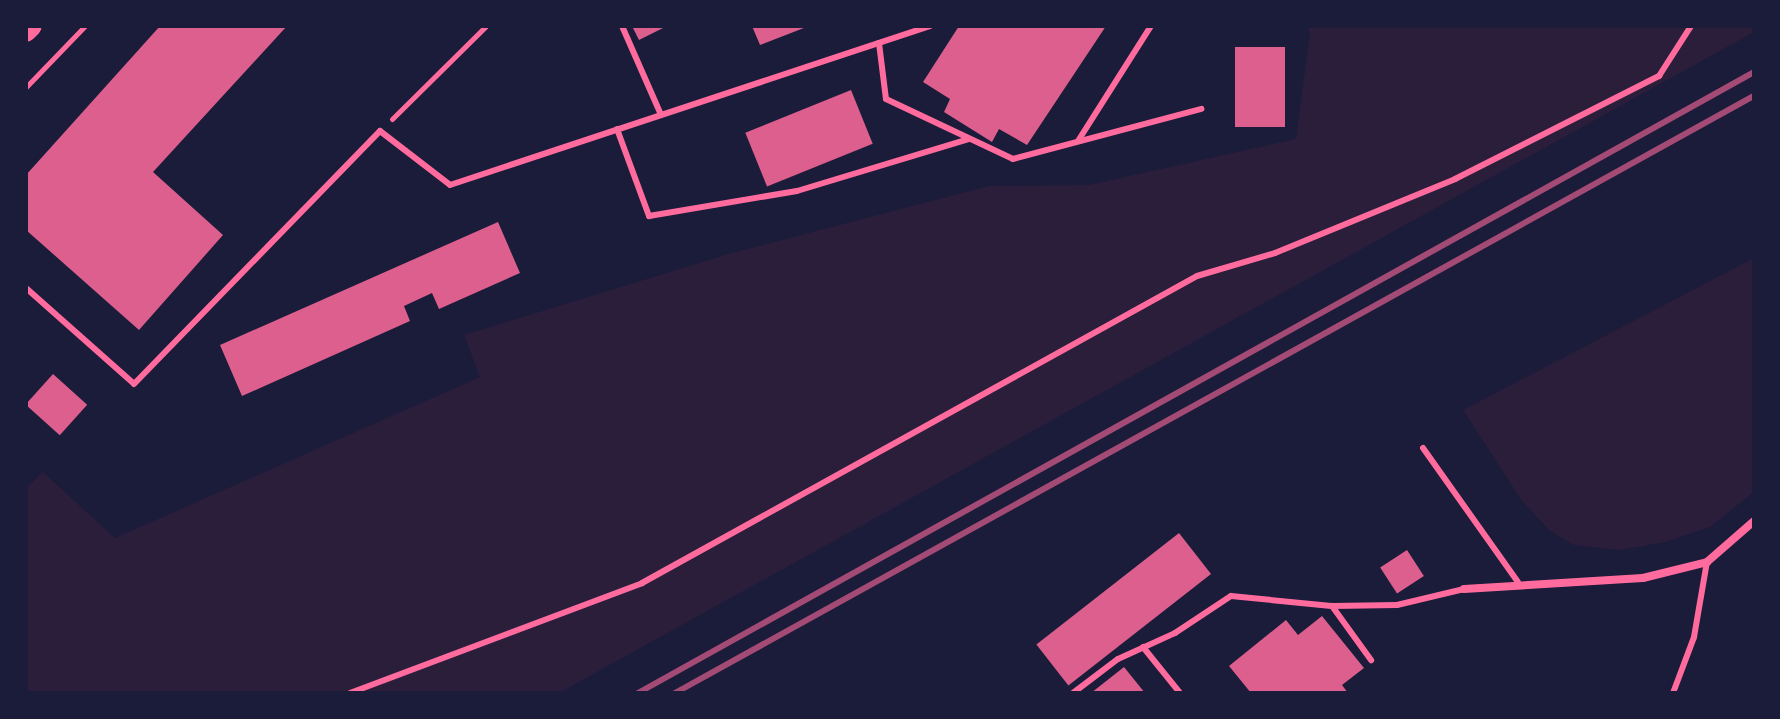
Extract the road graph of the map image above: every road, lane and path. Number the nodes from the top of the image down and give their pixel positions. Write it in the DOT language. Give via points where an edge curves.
graph roads {
  1 [pos="32,26"];
  2 [pos="85,26"];
  3 [pos="486,26"];
  4 [pos="622,26"];
  5 [pos="930,26"];
  6 [pos="1151,26"];
  7 [pos="1691,26"];
  8 [pos="26,32"];
  9 [pos="879,43"];
  10 [pos="26,87"];
  11 [pos="1201,109"];
  12 [pos="661,115"];
  13 [pos="617,129"];
  14 [pos="380,131"];
  15 [pos="969,139"];
  16 [pos="1077,142"];
  17 [pos="26,288"];
  18 [pos="1423,448"];
  19 [pos="1754,521"];
  20 [pos="1707,562"];
  21 [pos="1518,582"];
  22 [pos="1464,589"];
  23 [pos="1332,606"];
  24 [pos="1143,647"];
  25 [pos="1371,660"];
  26 [pos="350,693"];
  27 [pos="1073,693"];
  28 [pos="1180,693"];
  29 [pos="1673,693"];
  1 -- 8 [label="main road"];
  2 -- 10 [label="path"];
  3 -- 14 [label="path"];
  4 -- 12 [label="lane"];
  5 -- 9 [label="lane"];
  6 -- 16 [label="lane"];
  7 -- 26 [label="lane" via="1659,76 1455,179 1275,253 1197,276 642,583"];
  9 -- 12 [label="lane"];
  9 -- 15 [label="lane" via="886,99"];
  11 -- 16 [label="lane"];
  12 -- 13 [label="lane"];
  13 -- 14 [label="lane" via="450,185"];
  13 -- 15 [label="lane" via="649,216 797,191"];
  14 -- 17 [label="lane" via="134,384"];
  15 -- 16 [label="lane" via="1013,159"];
  18 -- 21 [label="lane"];
  19 -- 20 [label="street"];
  20 -- 21 [label="street" via="1643,578"];
  20 -- 29 [label="lane" via="1694,637"];
  21 -- 22 [label="street"];
  22 -- 23 [label="lane" via="1397,605"];
  23 -- 24 [label="lane" via="1231,596"];
  23 -- 25 [label="lane"];
  24 -- 27 [label="lane"];
  24 -- 28 [label="lane"];
}
